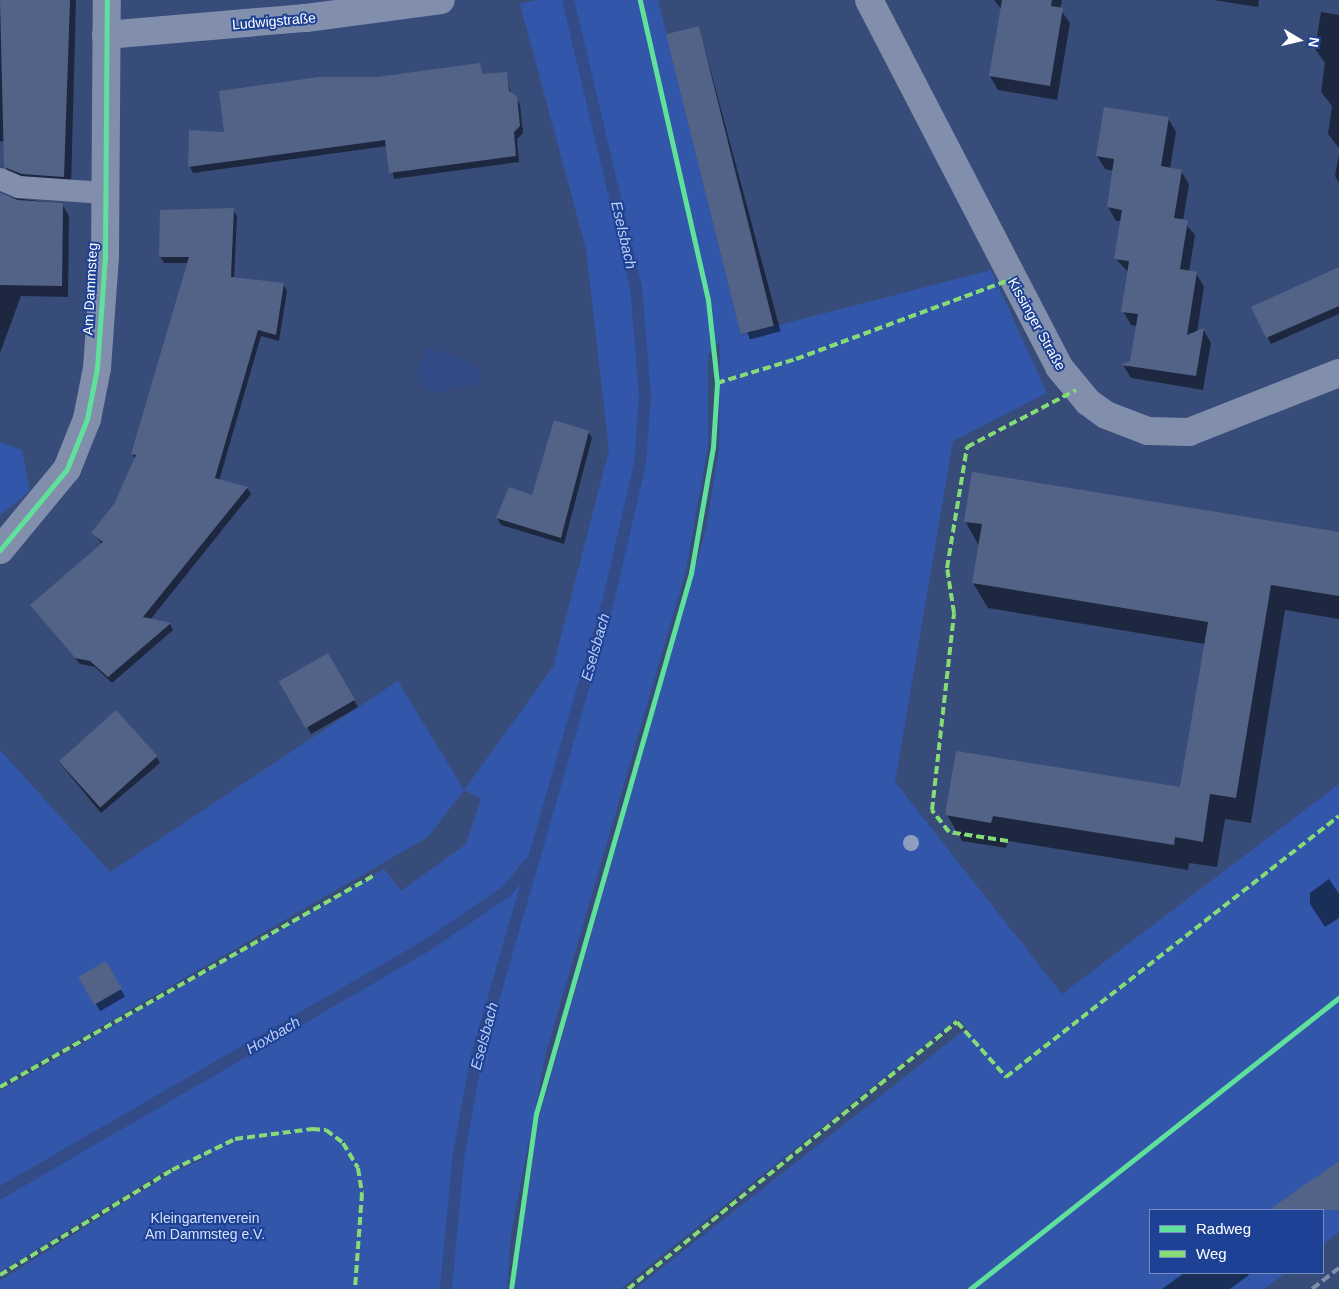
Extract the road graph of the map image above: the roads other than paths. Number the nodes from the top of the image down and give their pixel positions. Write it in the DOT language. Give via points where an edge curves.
graph roads {
  1 [pos="107,0"];
  2 [pos="441,0"];
  3 [pos="869,0"];
  4 [pos="106,35"];
  5 [pos="0,180"];
  6 [pos="105,193"];
  7 [pos="1339,373"];
  8 [pos="0,550"];
  1 -- 4 [label="street, Am Dammsteg"];
  2 -- 4 [label="street, Ludwigstraße" via="306,18"];
  3 -- 7 [label="street, Kissinger Straße" via="1059,367 1106,416 1148,431 1189,432"];
  4 -- 6 [label="street, Am Dammsteg"];
  5 -- 6 [label="lane" via="19,187"];
  6 -- 8 [label="street, Am Dammsteg" via="97,368 87,419 67,470"];
}
